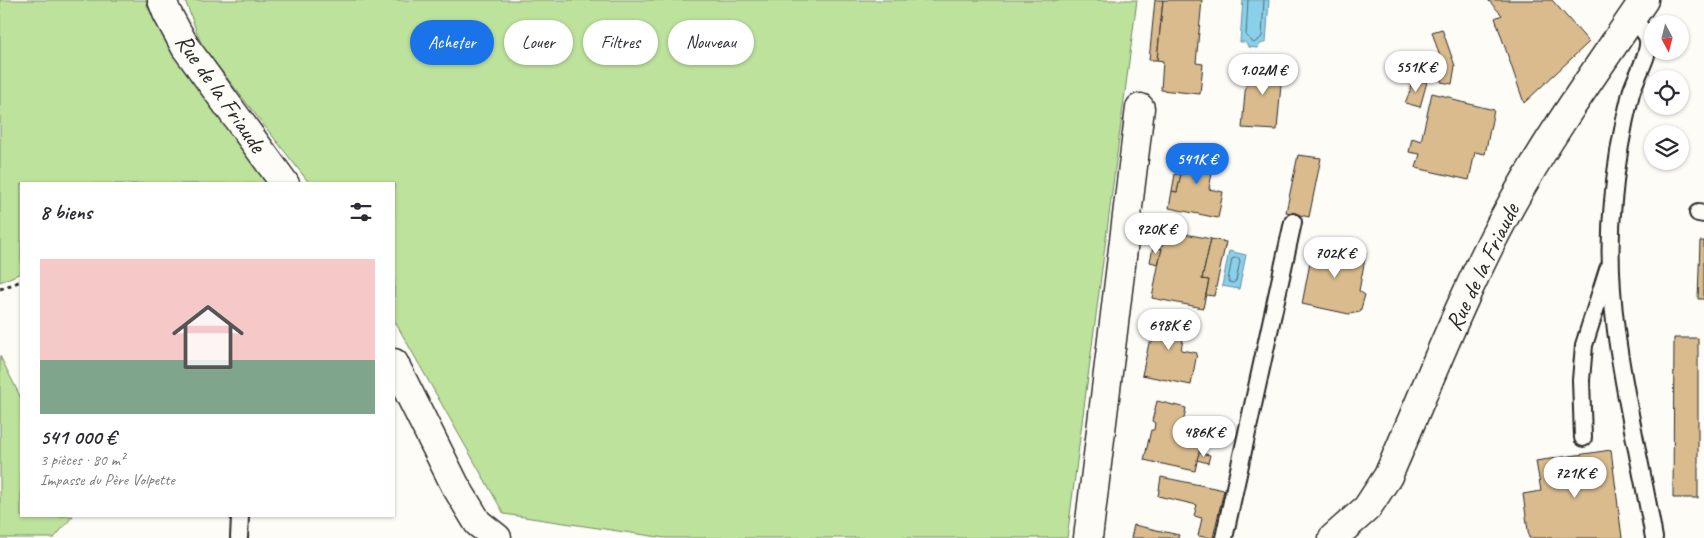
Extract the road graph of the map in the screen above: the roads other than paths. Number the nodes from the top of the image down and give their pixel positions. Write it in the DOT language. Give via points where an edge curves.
graph roads {
  1 [pos="162,0"];
  2 [pos="1638,10"];
  3 [pos="1140,108"];
  4 [pos="284,182"];
  5 [pos="1293,222"];
  6 [pos="1611,262"];
  7 [pos="395,365"];
  8 [pos="1583,438"];
  9 [pos="240,517"];
  10 [pos="239,538"];
  11 [pos="497,538"];
  12 [pos="1088,538"];
  13 [pos="1224,538"];
  14 [pos="1333,538"];
  15 [pos="1654,538"];
  1 -- 4 [label="street, Rue de la Friaude" via="186,48"];
  2 -- 6 [label="lane" via="1648,42 1632,92 1616,162 1609,235"];
  2 -- 14 [label="street, Rue de la Friaude" via="1543,148 1509,208 1480,266 1388,476 1367,508"];
  3 -- 12 [label="street"];
  5 -- 13 [label="lane"];
  6 -- 8 [label="lane" via="1584,345 1581,380"];
  6 -- 15 [label="lane" via="1612,295 1623,373"];
  7 -- 11 [label="street" via="468,508 478,523"];
  9 -- 10 [label="lane"];
}
